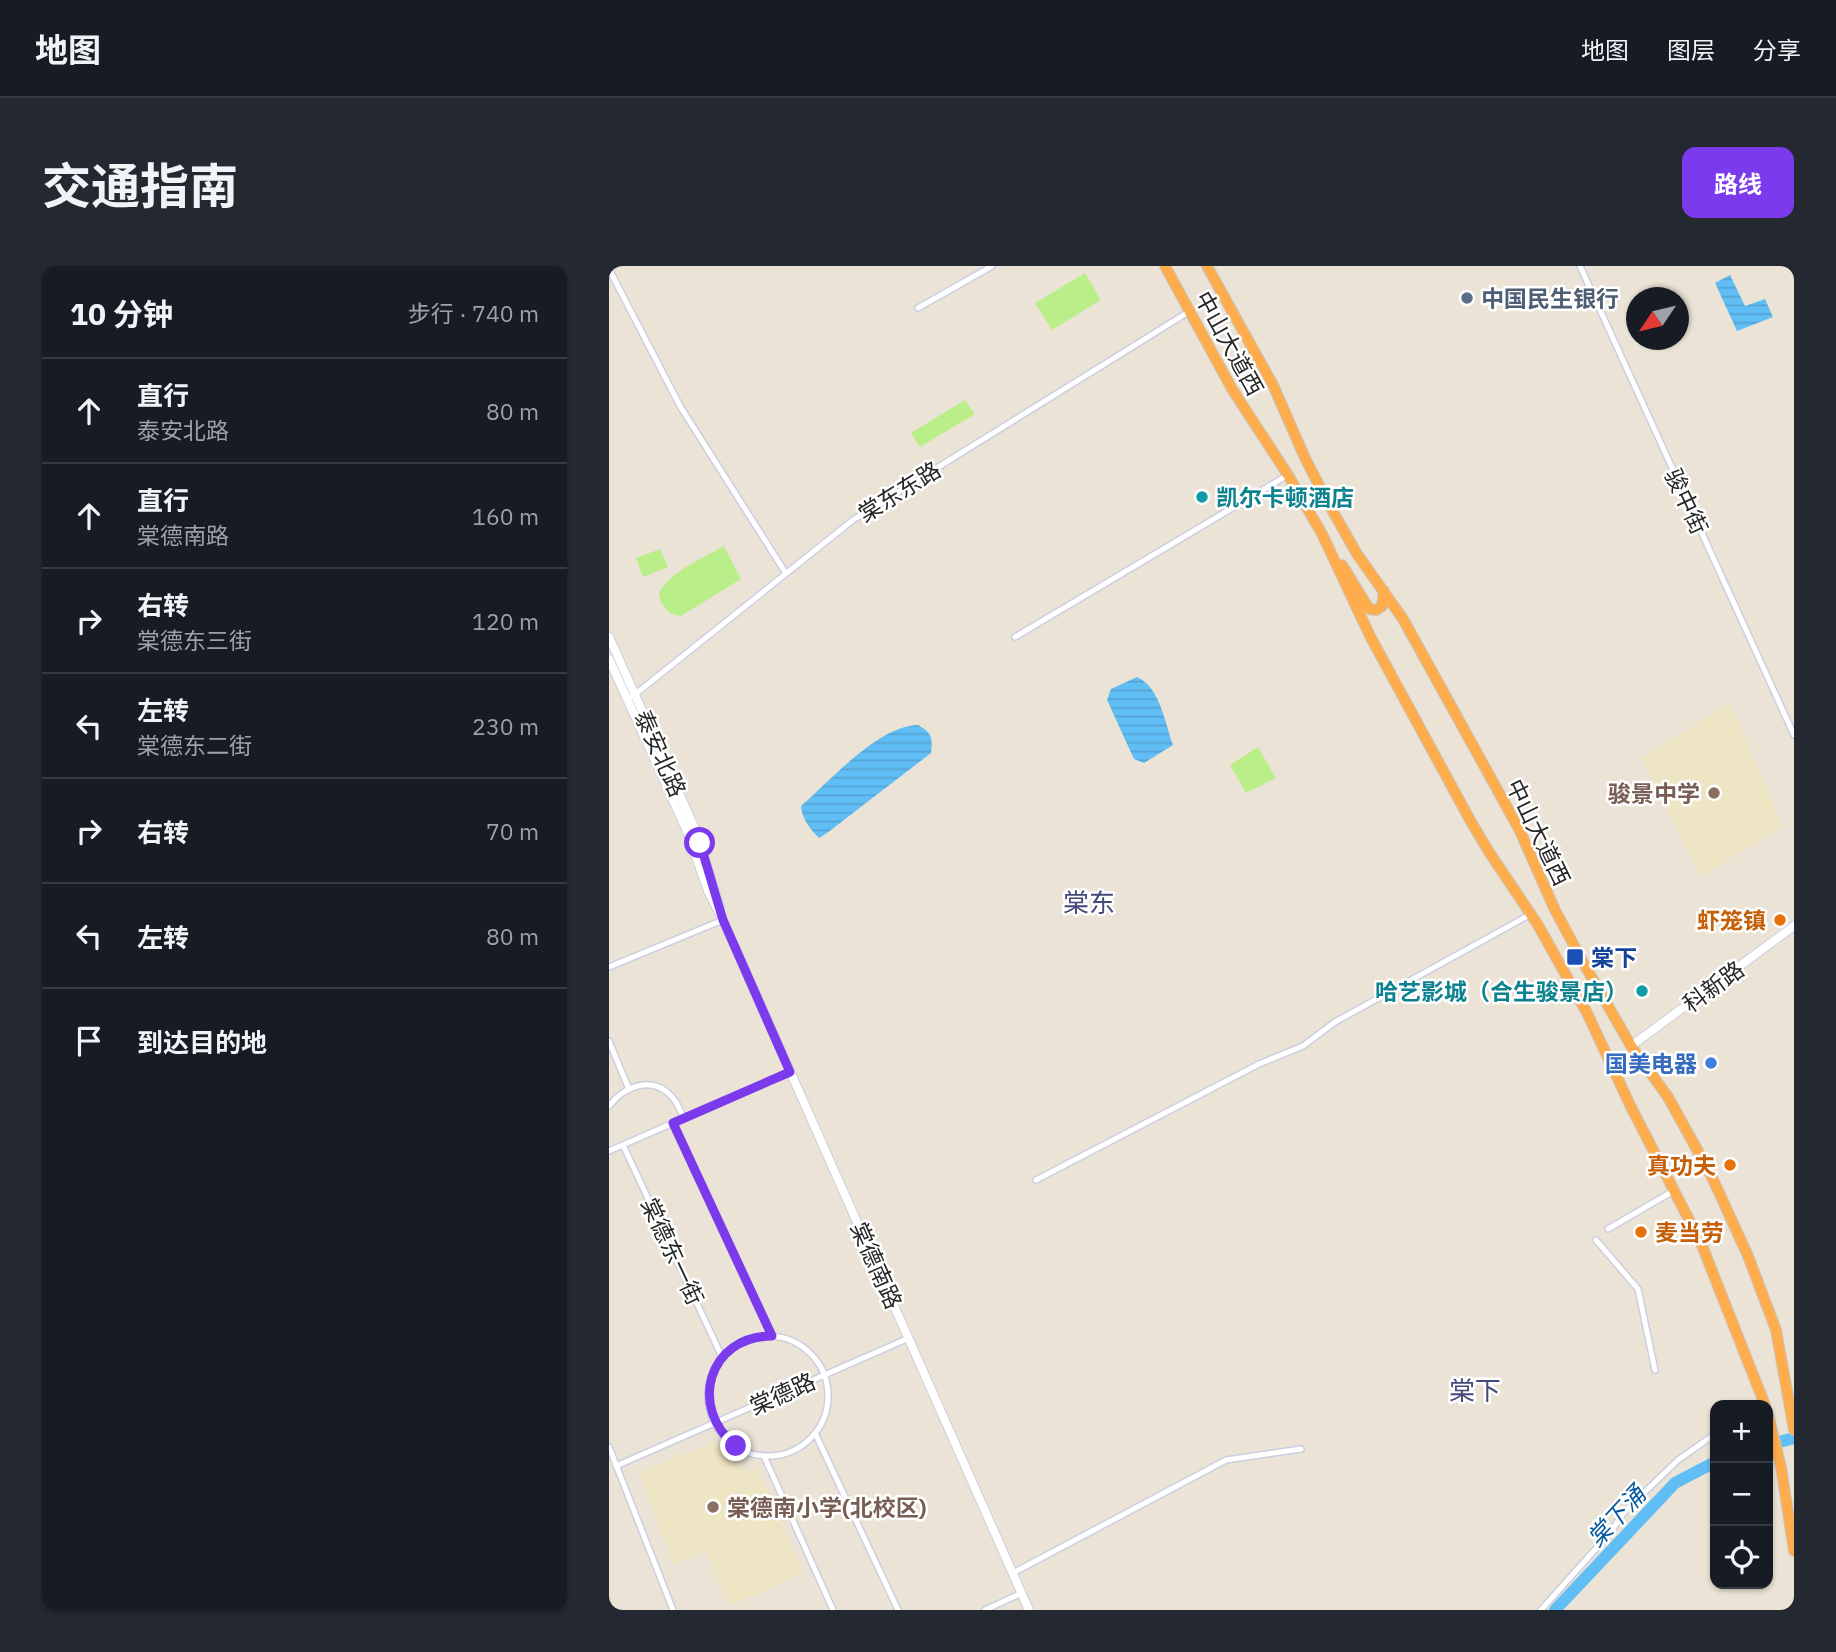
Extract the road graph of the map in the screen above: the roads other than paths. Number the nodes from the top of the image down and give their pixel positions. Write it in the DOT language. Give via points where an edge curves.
graph roads {
  1 [pos="992,266"];
  2 [pos="1165,266"];
  3 [pos="1207,266"];
  4 [pos="1580,266"];
  5 [pos="609,269"];
  6 [pos="918,308"];
  7 [pos="1189,311"];
  8 [pos="1288,475"];
  9 [pos="1333,554"];
  10 [pos="785,572"];
  11 [pos="1384,592"];
  12 [pos="609,637"];
  13 [pos="1015,637"];
  14 [pos="609,659"];
  15 [pos="632,698"];
  16 [pos="1794,735"];
  17 [pos="1531,914"];
  18 [pos="723,920"];
  19 [pos="1794,926"];
  20 [pos="609,967"];
  21 [pos="609,1041"];
  22 [pos="1631,1046"];
  23 [pos="790,1072"];
  24 [pos="628,1087"];
  25 [pos="609,1106"];
  26 [pos="684,1119"];
  27 [pos="673,1123"];
  28 [pos="623,1145"];
  29 [pos="609,1151"];
  30 [pos="1036,1180"];
  31 [pos="1675,1190"];
  32 [pos="1608,1229"];
  33 [pos="1596,1240"];
  34 [pos="772,1336"];
  35 [pos="910,1338"];
  36 [pos="722,1357"];
  37 [pos="1655,1370"];
  38 [pos="824,1375"];
  39 [pos="1763,1400"];
  40 [pos="1793,1422"];
  41 [pos="715,1423"];
  42 [pos="815,1433"];
  43 [pos="1773,1435"];
  44 [pos="1710,1438"];
  45 [pos="609,1447"];
  46 [pos="1301,1449"];
  47 [pos="765,1456"];
  48 [pos="616,1466"];
  49 [pos="1794,1551"];
  50 [pos="1013,1573"];
  51 [pos="1021,1593"];
  52 [pos="673,1610"];
  53 [pos="833,1610"];
  54 [pos="898,1610"];
  55 [pos="985,1610"];
  56 [pos="1029,1610"];
  57 [pos="1541,1610"];
  1 -- 6 [label="street"];
  2 -- 7 [label="highway, 中山大道西"];
  3 -- 11 [label="highway, 中山大道西" via="1273,385 1327,501"];
  4 -- 16 [label="street, 骏中街"];
  5 -- 10 [label="street" via="680,406"];
  7 -- 8 [label="highway, 中山大道西"];
  7 -- 10 [label="street, 棠东东路" via="853,520"];
  8 -- 9 [label="highway, 中山大道西"];
  8 -- 13 [label="street"];
  9 -- 11 [label="highway" via="1369,609 1381,606"];
  9 -- 17 [label="highway, 中山大道西" via="1364,624 1429,745 1489,852"];
  10 -- 15 [label="street, 棠东东路"];
  11 -- 22 [label="highway, 中山大道西" via="1519,829 1564,928"];
  12 -- 15 [label="street, 泰安北路"];
  14 -- 15 [label="street, 泰安北路"];
  15 -- 18 [label="street, 泰安北路" via="695,829"];
  17 -- 30 [label="street" via="1335,1022 1303,1046 1259,1064"];
  17 -- 31 [label="highway, 中山大道西" via="1587,1013"];
  18 -- 20 [label="street"];
  18 -- 23 [label="street, 棠德南路"];
  19 -- 22 [label="street, 科新路"];
  21 -- 24 [label="street"];
  22 -- 40 [label="highway, 中山大道西" via="1668,1097 1735,1225 1776,1330"];
  23 -- 26 [label="street"];
  23 -- 35 [label="street, 棠德南路"];
  24 -- 25 [label="street"];
  24 -- 26 [label="street" via="661,1089 673,1096"];
  26 -- 27 [label="street"];
  27 -- 28 [label="street"];
  27 -- 34 [label="street"];
  28 -- 29 [label="street"];
  28 -- 36 [label="street, 棠德东一街"];
  31 -- 32 [label="street"];
  31 -- 39 [label="highway, 中山大道西"];
  33 -- 37 [label="street" via="1638,1289"];
  34 -- 36 [label="street" via="745,1341"];
  34 -- 38 [label="street" via="800,1345"];
  35 -- 38 [label="street, 棠德路"];
  35 -- 50 [label="street, 棠德南路"];
  36 -- 41 [label="street" via="710,1385 709,1405"];
  38 -- 41 [label="street, 棠德路"];
  38 -- 42 [label="street" via="827,1406"];
  41 -- 47 [label="street" via="736,1446"];
  41 -- 48 [label="street, 棠德路"];
  42 -- 47 [label="street" via="793,1451"];
  42 -- 54 [label="street"];
  43 -- 49 [label="highway"];
  44 -- 57 [label="street" via="1678,1460 1624,1513"];
  45 -- 48 [label="street"];
  46 -- 50 [label="street" via="1226,1460"];
  47 -- 53 [label="street"];
  48 -- 52 [label="street"];
  50 -- 51 [label="street, 棠德南路"];
  51 -- 55 [label="street"];
  51 -- 56 [label="street, 棠德南路"];
}
